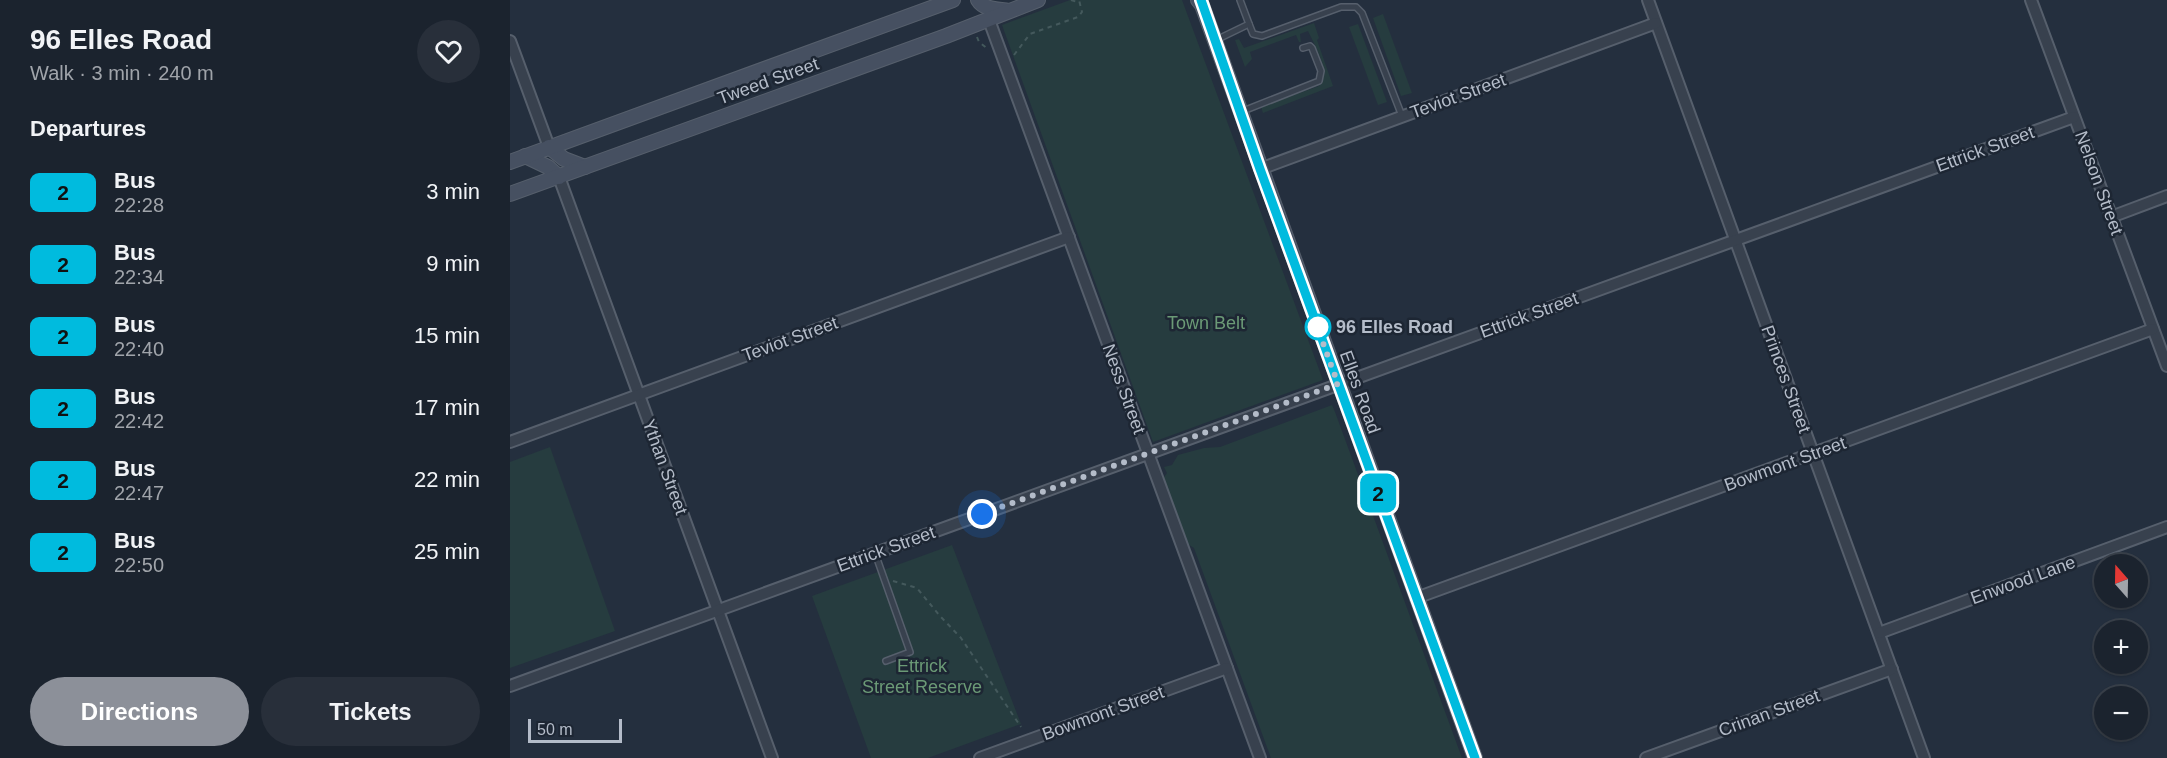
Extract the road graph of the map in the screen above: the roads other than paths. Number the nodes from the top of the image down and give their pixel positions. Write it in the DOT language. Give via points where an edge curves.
graph roads {
  1 [pos="953,0"];
  2 [pos="978,0"];
  3 [pos="1038,0"];
  4 [pos="1240,0"];
  5 [pos="1648,0"];
  6 [pos="2031,0"];
  7 [pos="1200,2"];
  8 [pos="1010,11"];
  9 [pos="989,20"];
  10 [pos="1656,23"];
  11 [pos="1249,24"];
  12 [pos="510,41"];
  13 [pos="1214,41"];
  14 [pos="1303,48"];
  15 [pos="1239,112"];
  16 [pos="1402,116"];
  17 [pos="2074,117"];
  18 [pos="549,147"];
  19 [pos="525,156"];
  20 [pos="510,162"];
  21 [pos="585,167"];
  22 [pos="1260,169"];
  23 [pos="559,177"];
  24 [pos="510,194"];
  25 [pos="2167,196"];
  26 [pos="2111,217"];
  27 [pos="1069,237"];
  28 [pos="1735,240"];
  29 [pos="2154,329"];
  30 [pos="2167,366"];
  31 [pos="1338,384"];
  32 [pos="639,394"];
  33 [pos="510,441"];
  34 [pos="1148,453"];
  35 [pos="1813,454"];
  36 [pos="2167,527"];
  37 [pos="875,553"];
  38 [pos="1416,598"];
  39 [pos="718,610"];
  40 [pos="1879,633"];
  41 [pos="886,661"];
  42 [pos="1227,668"];
  43 [pos="1892,669"];
  44 [pos="510,686"];
  45 [pos="772,758"];
  46 [pos="980,758"];
  47 [pos="1260,758"];
  48 [pos="1475,758"];
  49 [pos="1646,758"];
  50 [pos="1924,758"];
  1 -- 18 [label="main road, Tweed Street"];
  2 -- 8 [label="main road" via="987,8"];
  3 -- 8 [label="main road, Tweed Street"];
  4 -- 11 [label="lane"];
  5 -- 10 [label="street, Princes Street"];
  6 -- 17 [label="street, Nelson Street"];
  7 -- 13 [label="main road, Elles Road"];
  8 -- 9 [label="main road, Tweed Street"];
  9 -- 21 [label="main road, Tweed Street"];
  9 -- 27 [label="street, Ness Street"];
  10 -- 16 [label="street, Teviot Street"];
  10 -- 28 [label="street, Princes Street"];
  11 -- 13 [label="lane"];
  11 -- 16 [label="lane" via="1253,34 1262,36 1341,7 1356,7 1362,13"];
  12 -- 18 [label="street"];
  13 -- 15 [label="main road, Elles Road"];
  14 -- 15 [label="lane" via="1312,48 1321,71 1319,81"];
  15 -- 22 [label="main road, Elles Road"];
  16 -- 22 [label="street, Teviot Street"];
  17 -- 26 [label="street, Nelson Street"];
  17 -- 28 [label="street, Ettrick Street"];
  18 -- 19 [label="main road, Tweed Street"];
  18 -- 21 [label="main road" via="564,159"];
  19 -- 20 [label="main road, Tweed Street"];
  19 -- 23 [label="main road" via="548,166"];
  21 -- 23 [label="main road, Tweed Street"];
  22 -- 31 [label="main road, Elles Road"];
  23 -- 24 [label="main road, Tweed Street"];
  23 -- 32 [label="street, Ythan Street"];
  25 -- 26 [label="street"];
  26 -- 29 [label="street, Nelson Street"];
  27 -- 32 [label="street, Teviot Street"];
  27 -- 34 [label="street, Ness Street"];
  28 -- 31 [label="street, Ettrick Street"];
  28 -- 35 [label="street, Princes Street"];
  29 -- 30 [label="street, Nelson Street"];
  29 -- 35 [label="street, Bowmont Street"];
  31 -- 34 [label="street, Ettrick Street"];
  31 -- 38 [label="main road, Elles Road"];
  32 -- 33 [label="street, Teviot Street"];
  32 -- 39 [label="street, Ythan Street"];
  34 -- 37 [label="street, Ettrick Street"];
  34 -- 42 [label="street, Ness Street"];
  35 -- 38 [label="street, Bowmont Street"];
  35 -- 40 [label="street, Princes Street"];
  36 -- 40 [label="street, Enwood Lane"];
  37 -- 39 [label="street, Ettrick Street"];
  37 -- 41 [label="lane" via="910,652"];
  38 -- 48 [label="main road, Elles Road"];
  39 -- 44 [label="street, Ettrick Street"];
  39 -- 45 [label="street, Ythan Street"];
  40 -- 43 [label="street, Princes Street"];
  42 -- 46 [label="street, Bowmont Street"];
  42 -- 47 [label="street, Ness Street"];
  43 -- 49 [label="street, Crinan Street"];
  43 -- 50 [label="street, Princes Street"];
}
